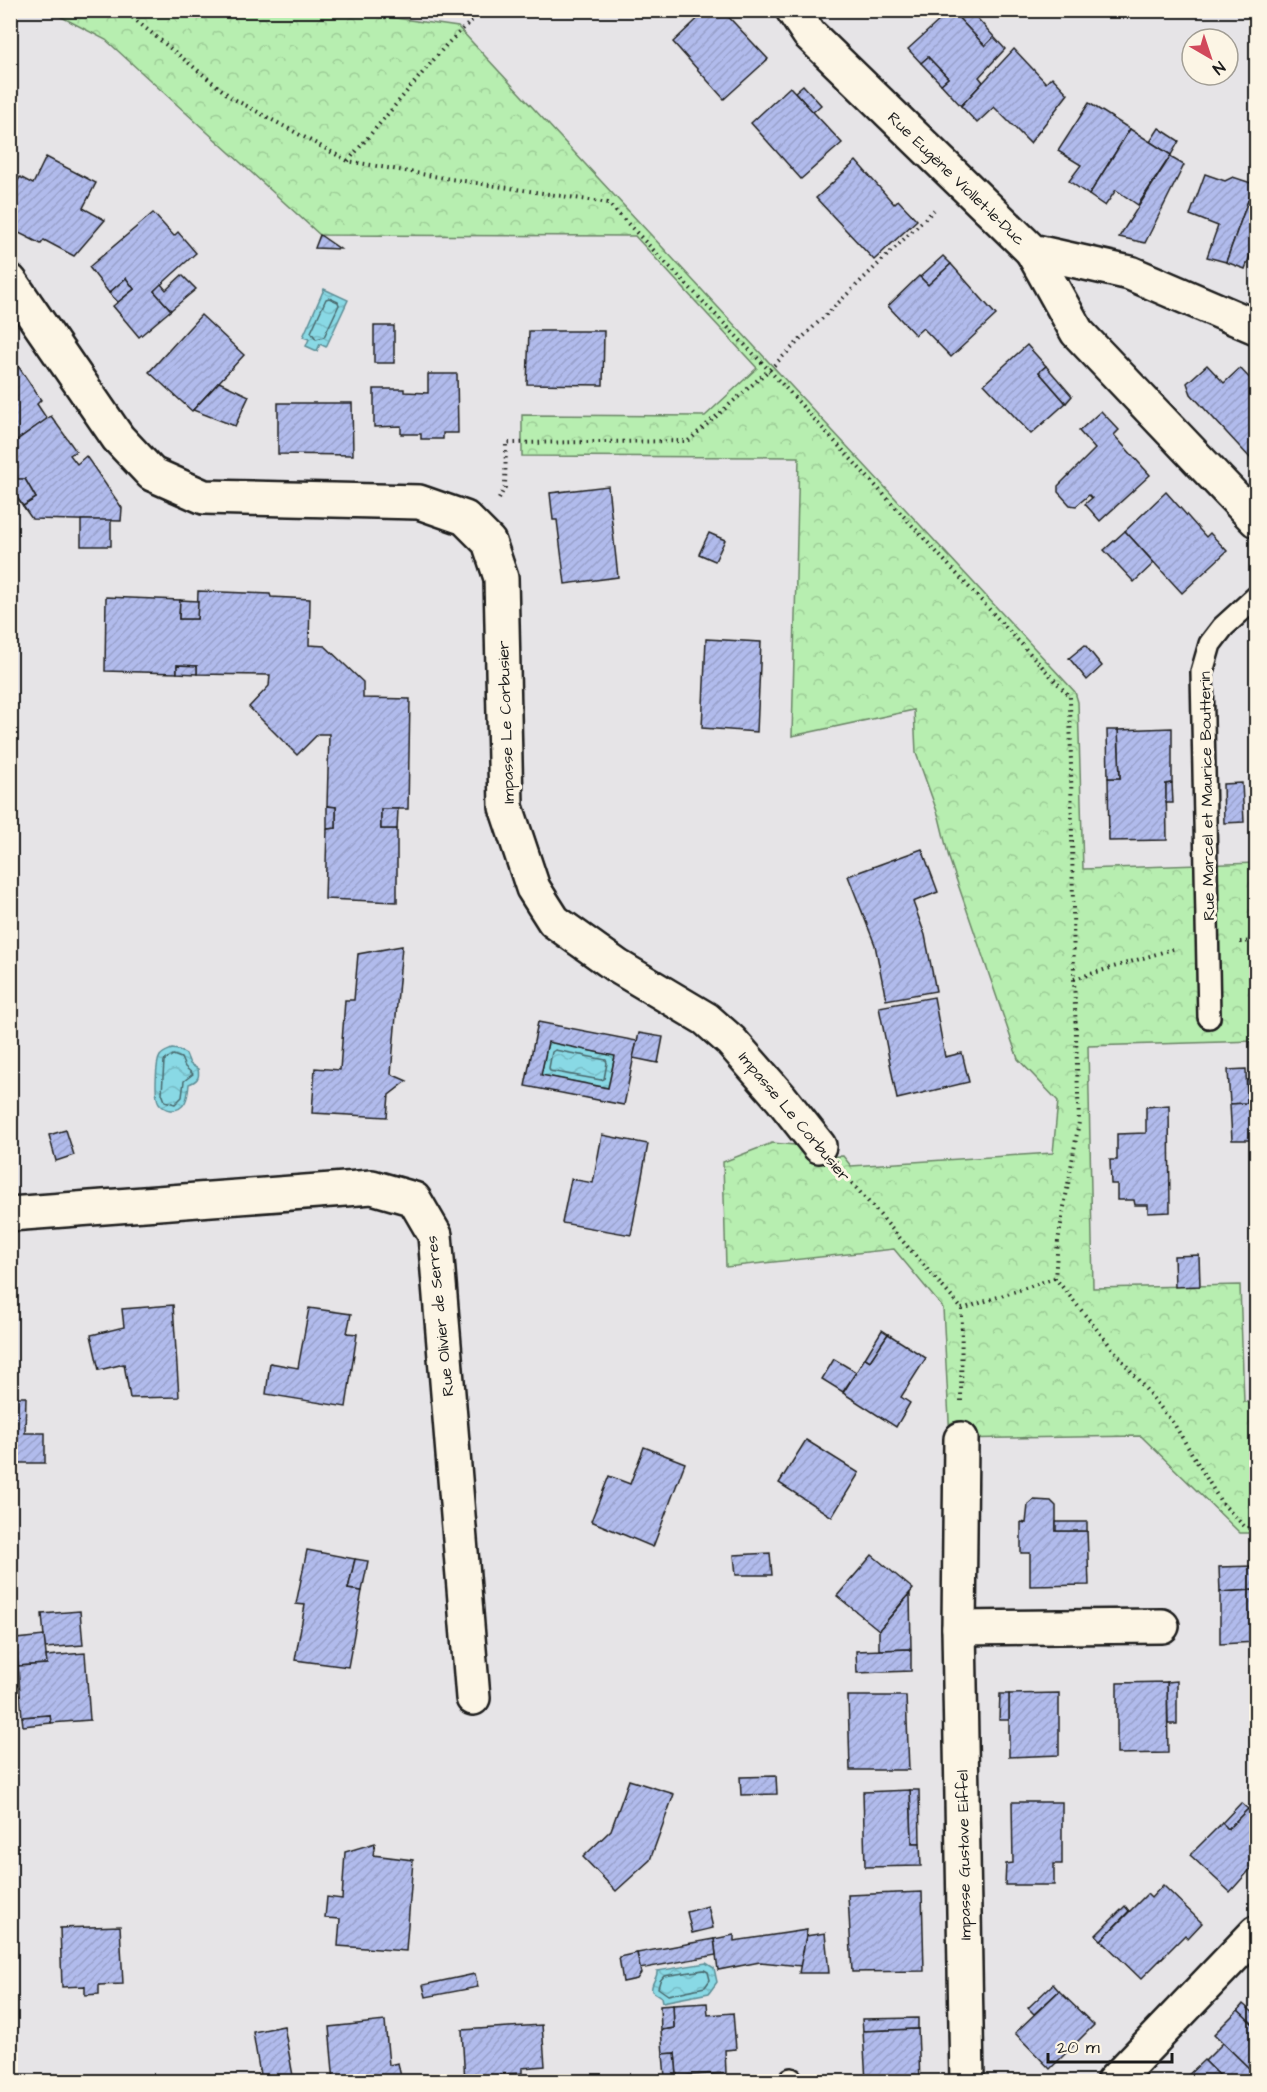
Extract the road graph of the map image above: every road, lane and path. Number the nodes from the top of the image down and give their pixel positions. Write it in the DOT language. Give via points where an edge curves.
graph roads {
  1 [pos="123,10"];
  2 [pos="483,10"];
  3 [pos="793,10"];
  4 [pos="348,162"];
  5 [pos="963,183"];
  6 [pos="1032,251"];
  7 [pos="10,281"];
  8 [pos="1257,327"];
  9 [pos="769,370"];
  10 [pos="1257,520"];
  11 [pos="481,535"];
  12 [pos="1257,597"];
  13 [pos="1208,943"];
  14 [pos="1074,979"];
  15 [pos="1209,1017"];
  16 [pos="819,1146"];
  17 [pos="10,1214"];
  18 [pos="1055,1278"];
  19 [pos="962,1309"];
  20 [pos="961,1439"];
  21 [pos="1257,1528"];
  22 [pos="1162,1626"];
  23 [pos="959,1628"];
  24 [pos="473,1698"];
  25 [pos="1257,1933"];
  26 [pos="967,2082"];
  27 [pos="1113,2082"];
  1 -- 4 [label="path" via="232,98"];
  2 -- 4 [label="path" via="447,44"];
  3 -- 5 [label="street, Rue Eugène Viollet-le-Duc" via="809,34"];
  4 -- 9 [label="path" via="608,203"];
  5 -- 6 [label="street, Rue Eugène Viollet-le-Duc"];
  5 -- 9 [label="path"];
  6 -- 8 [label="street, Rue Eugène Viollet-le-Duc" via="1130,273"];
  6 -- 10 [label="street" via="1077,332"];
  7 -- 11 [label="street, Impasse Le Corbusier" via="118,438 152,474 204,497 419,502 465,518"];
  9 -- 11 [label="path" via="688,441 506,443 505,487"];
  9 -- 14 [label="path" via="1070,697"];
  11 -- 16 [label="street, Impasse Le Corbusier" via="489,542 501,578 506,807 533,888 554,921 616,966 706,1019 731,1041"];
  12 -- 13 [label="lane, Rue Marcel et Maurice Boutterin" via="1209,644 1202,672"];
  13 -- 14 [label="path" via="1180,946"];
  13 -- 15 [label="lane, Rue Marcel et Maurice Boutterin"];
  14 -- 18 [label="path" via="1079,1122"];
  16 -- 19 [label="path, Impasse Le Corbusier"];
  17 -- 24 [label="street, Rue Olivier de Serres" via="372,1187 414,1199 435,1235"];
  18 -- 19 [label="path"];
  18 -- 21 [label="path" via="1174,1424 1221,1502 1246,1528"];
  19 -- 20 [label="path"];
  20 -- 23 [label="street, Impasse Gustave Eiffel"];
  22 -- 23 [label="street"];
  23 -- 26 [label="street, Impasse Gustave Eiffel"];
  25 -- 27 [label="street"];
}
